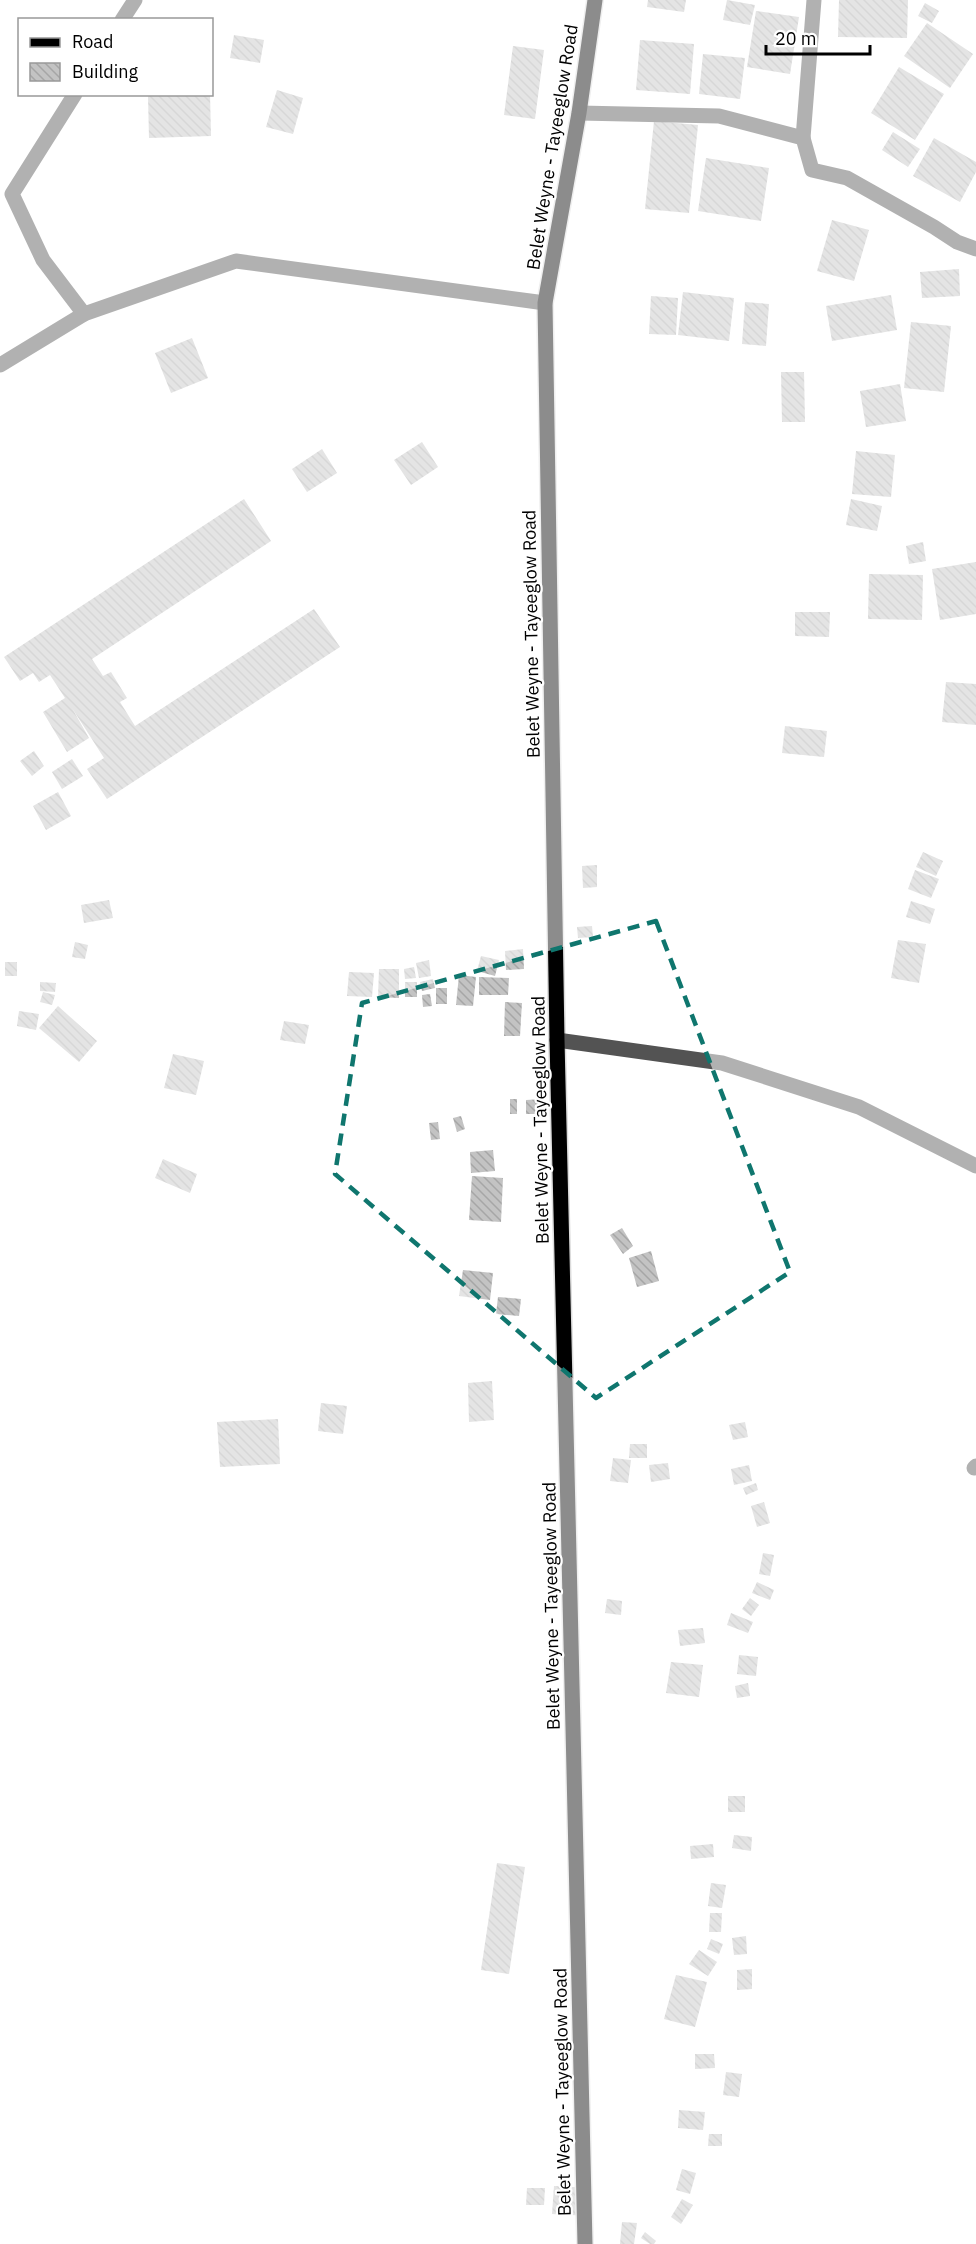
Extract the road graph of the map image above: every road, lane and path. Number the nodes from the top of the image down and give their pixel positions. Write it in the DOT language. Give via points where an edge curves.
graph roads {
  1 [pos="135,0"];
  2 [pos="595,0"];
  3 [pos="814,0"];
  4 [pos="123,18"];
  5 [pos="74,96"];
  6 [pos="579,113"];
  7 [pos="803,138"];
  8 [pos="976,249"];
  9 [pos="545,303"];
  10 [pos="84,314"];
  11 [pos="0,365"];
  12 [pos="557,1040"];
  13 [pos="976,1166"];
  14 [pos="585,2244"];
  1 -- 4 [label="street"];
  2 -- 6 [label="main road, Belet Weyne - Tayeeglow Road"];
  3 -- 7 [label="street"];
  5 -- 10 [label="street" via="12,194 43,260"];
  6 -- 7 [label="street" via="719,116"];
  6 -- 9 [label="main road, Belet Weyne - Tayeeglow Road"];
  7 -- 8 [label="street" via="812,170 847,178 957,242"];
  9 -- 10 [label="street" via="236,261"];
  9 -- 12 [label="main road, Belet Weyne - Tayeeglow Road"];
  10 -- 11 [label="street"];
  12 -- 13 [label="street" via="723,1063 859,1107"];
  12 -- 14 [label="main road, Belet Weyne - Tayeeglow Road"];
}
